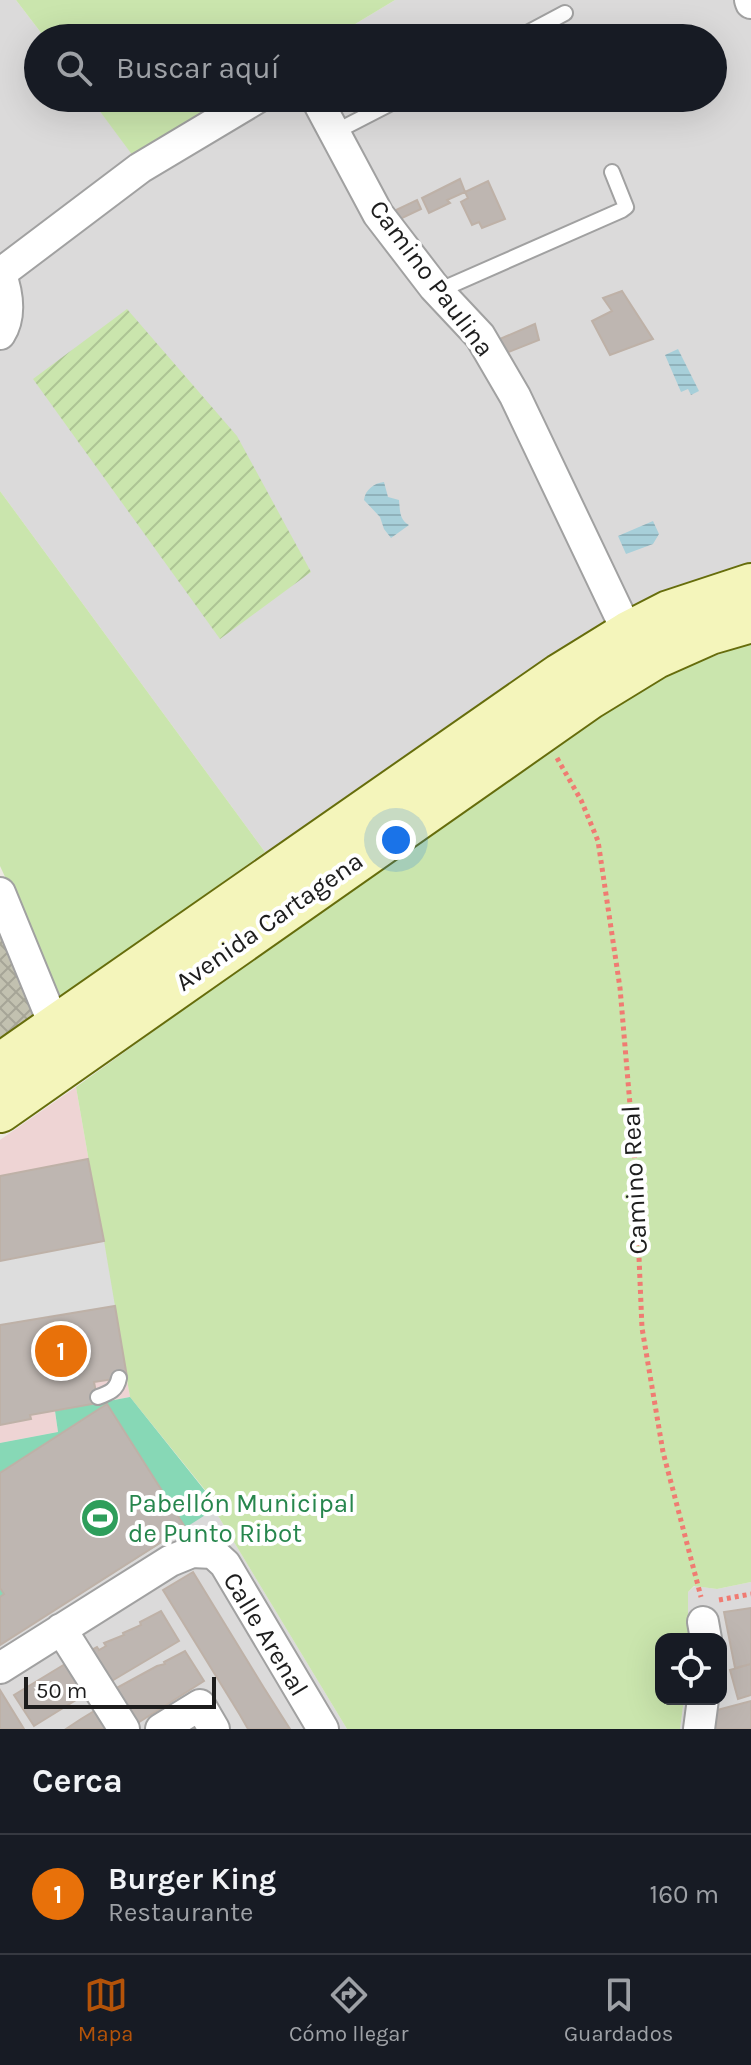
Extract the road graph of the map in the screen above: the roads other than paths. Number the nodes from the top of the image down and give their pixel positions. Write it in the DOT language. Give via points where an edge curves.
graph roads {
  1 [pos="565,13"];
  2 [pos="544,24"];
  3 [pos="234,112"];
  4 [pos="324,112"];
  5 [pos="374,112"];
  6 [pos="335,132"];
  7 [pos="612,172"];
  8 [pos="1,272"];
  9 [pos="438,291"];
  10 [pos="0,334"];
  11 [pos="751,585"];
  12 [pos="751,621"];
  13 [pos="628,633"];
  14 [pos="0,893"];
  15 [pos="55,1027"];
  16 [pos="0,1065"];
  17 [pos="0,1111"];
  18 [pos="111,1379"];
  19 [pos="98,1398"];
  20 [pos="61,1629"];
  21 [pos="0,1668"];
  22 [pos="702,1705"];
  23 [pos="315,1726"];
  24 [pos="124,1729"];
  25 [pos="161,1729"];
  26 [pos="214,1729"];
  27 [pos="699,1729"];
  1 -- 2 [label="lane"];
  3 -- 8 [label="street" via="140,168"];
  4 -- 6 [label="street, Camino Paulina"];
  5 -- 6 [label="lane"];
  6 -- 9 [label="street, Camino Paulina" via="378,214"];
  7 -- 9 [label="lane" via="625,201 622,210"];
  8 -- 10 [label="street" via="7,299"];
  9 -- 13 [label="street, Camino Paulina" via="480,336 515,396"];
  11 -- 13 [label="main road, Avenida Cartagena" via="669,612"];
  12 -- 17 [label="main road, Avenida Cartagena" via="656,657 589,698"];
  13 -- 15 [label="main road, Avenida Cartagena"];
  14 -- 15 [label="street"];
  15 -- 16 [label="main road, Avenida Cartagena"];
  18 -- 19 [label="lane"];
  20 -- 21 [label="street"];
  20 -- 23 [label="street, Calle Arenal" via="170,1561 201,1551 213,1553 225,1564"];
  20 -- 24 [label="street"];
  22 -- 27 [label="street"];
  25 -- 26 [label="street" via="200,1705"];
}
